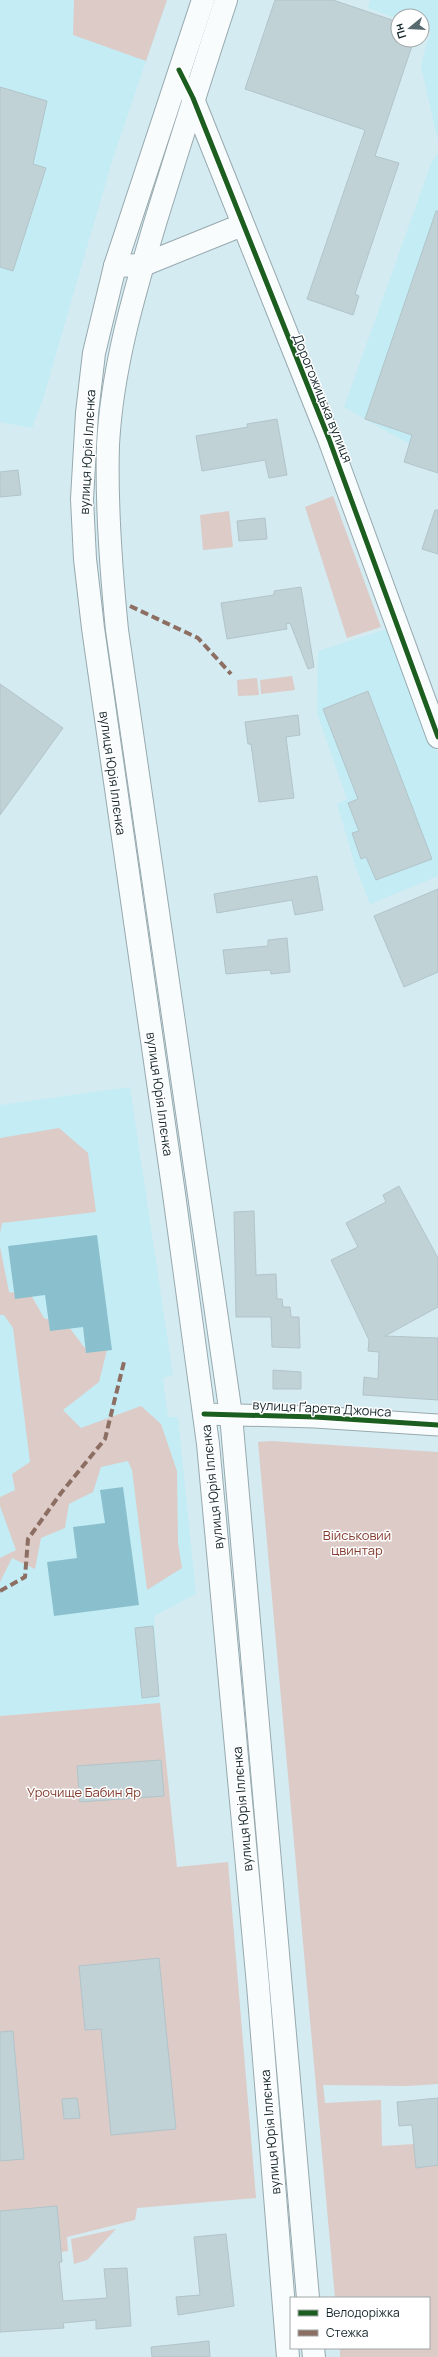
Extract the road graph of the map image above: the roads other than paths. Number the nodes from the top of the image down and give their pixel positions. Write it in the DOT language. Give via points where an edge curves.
graph roads {
  1 [pos="203,0"];
  2 [pos="226,0"];
  3 [pos="179,70"];
  4 [pos="193,98"];
  5 [pos="242,225"];
  6 [pos="143,265"];
  7 [pos="115,266"];
  8 [pos="438,737"];
  9 [pos="204,1414"];
  10 [pos="231,1415"];
  11 [pos="438,1425"];
  12 [pos="300,2202"];
  13 [pos="276,2204"];
  14 [pos="308,2297"];
  15 [pos="288,2357"];
  1 -- 3 [label="main road, вулиця Юрія Іллєнка"];
  2 -- 4 [label="main road, вулиця Юрія Іллєнка"];
  3 -- 4 [label="main road, Дорогожицька вулиця"];
  3 -- 7 [label="main road, вулиця Юрія Іллєнка"];
  4 -- 5 [label="main road, Дорогожицька вулиця"];
  4 -- 6 [label="main road, вулиця Юрія Іллєнка"];
  5 -- 6 [label="main road"];
  5 -- 8 [label="main road, Дорогожицька вулиця" via="329,439"];
  6 -- 7 [label="main road"];
  6 -- 10 [label="main road, вулиця Юрія Іллєнка" via="124,330 114,387 108,444 111,562 117,630"];
  7 -- 9 [label="main road, вулиця Юрія Іллєнка" via="94,353 87,413 82,499 85,559"];
  9 -- 10 [label="street, вулиця Ґарета Джонса"];
  9 -- 13 [label="main road, вулиця Юрія Іллєнка"];
  10 -- 11 [label="street, вулиця Ґарета Джонса" via="315,1417"];
  10 -- 12 [label="main road, вулиця Юрія Іллєнка"];
  12 -- 13 [label="main road, вулиця Юрія Іллєнка"];
  12 -- 14 [label="main road, вулиця Юрія Іллєнка"];
  13 -- 15 [label="main road, вулиця Юрія Іллєнка"];
}
